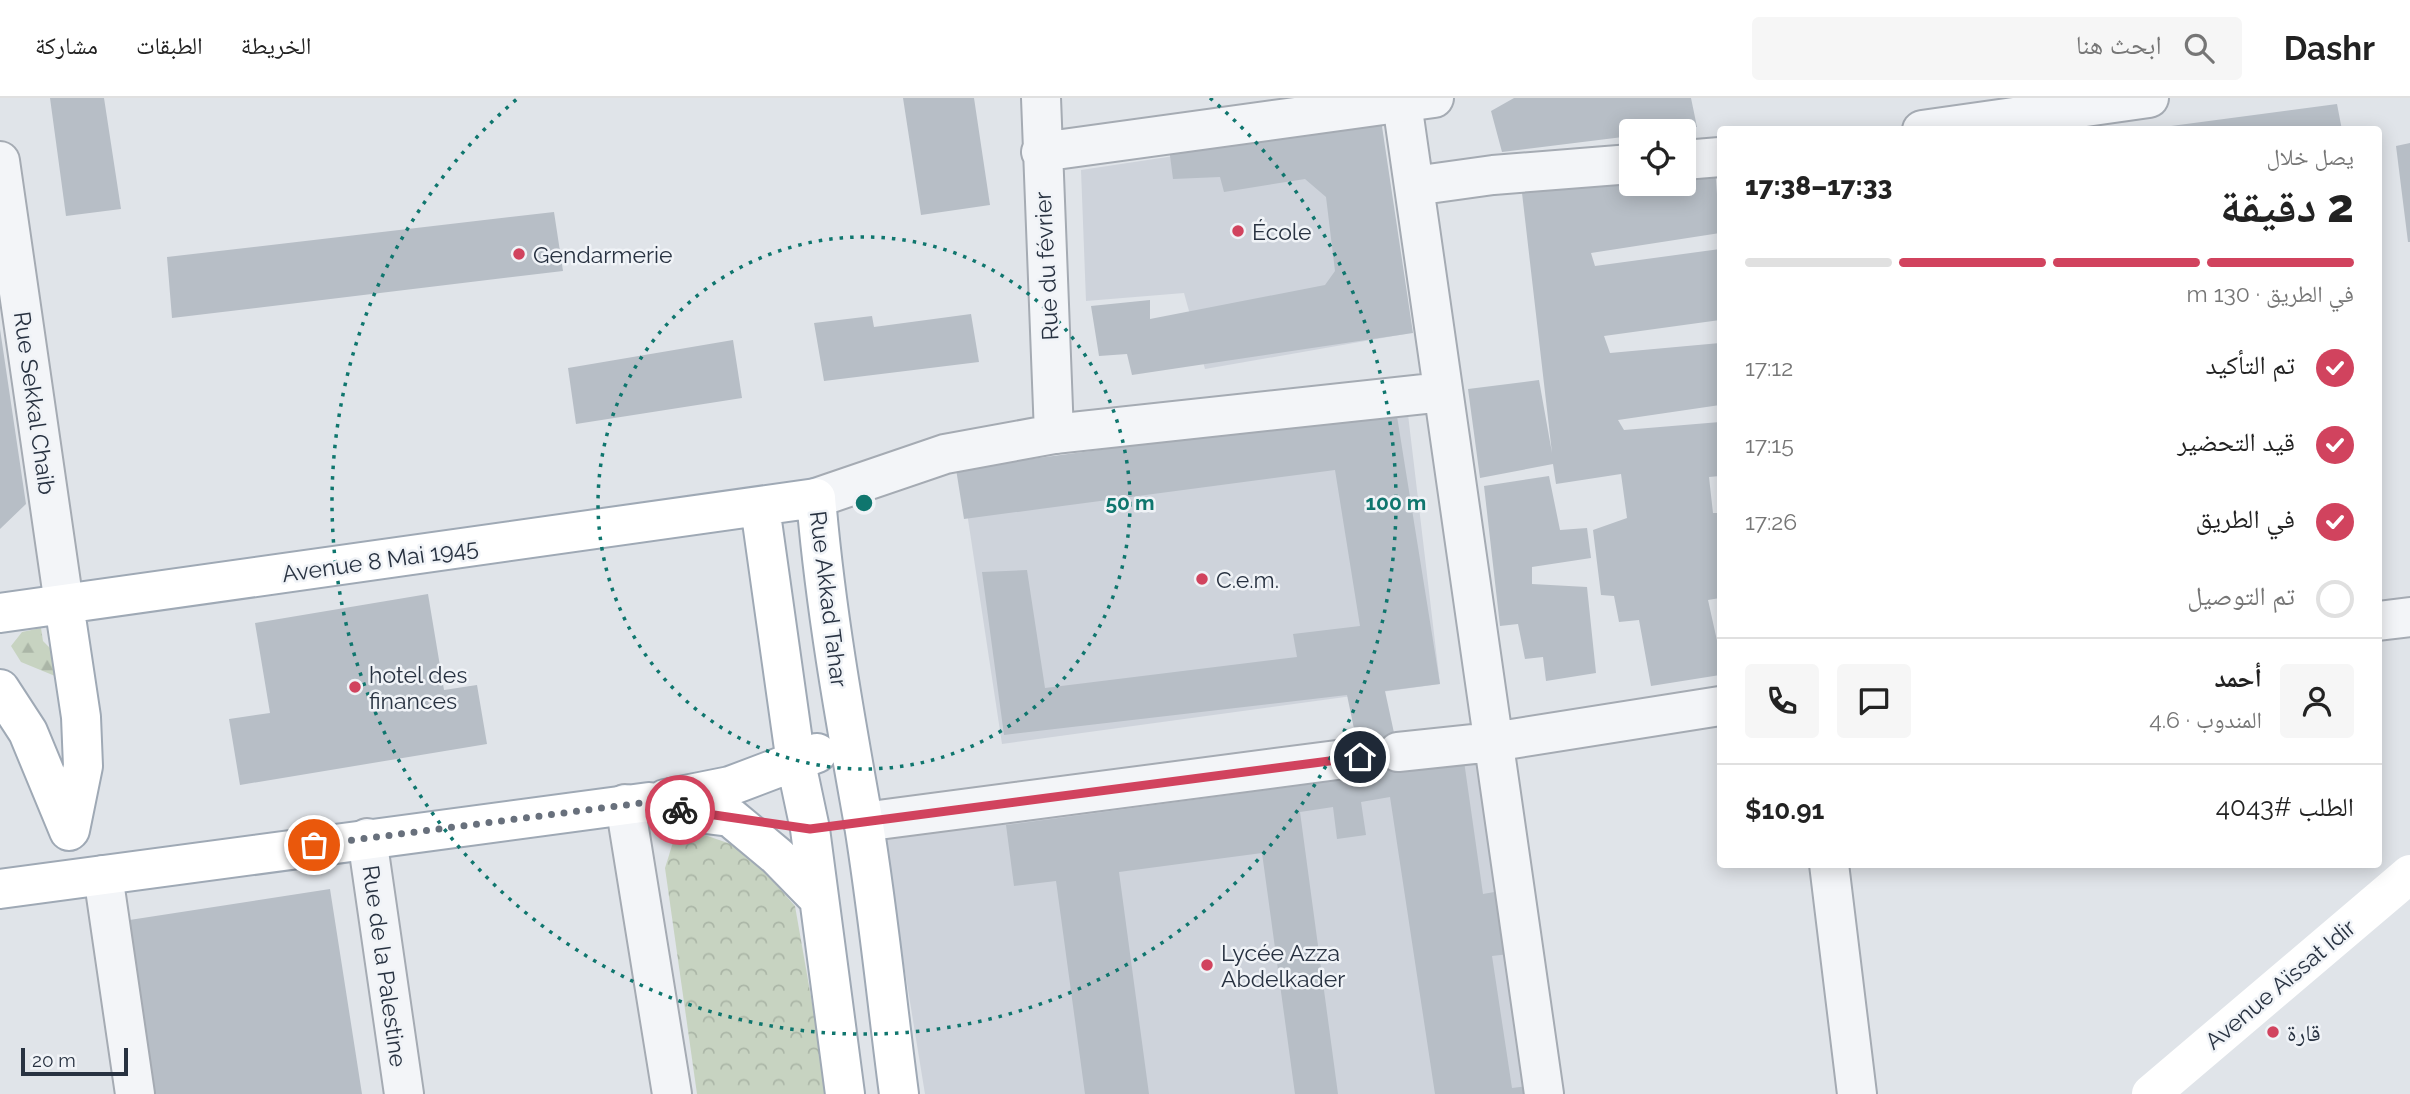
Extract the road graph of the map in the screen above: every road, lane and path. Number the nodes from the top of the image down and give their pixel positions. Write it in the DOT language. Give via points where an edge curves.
graph roads {
  1 [pos="1041,98"];
  2 [pos="2149,98"];
  3 [pos="1418,101"];
  4 [pos="1950,126"];
  5 [pos="1041,152"];
  6 [pos="1717,157"];
  7 [pos="1696,159"];
  8 [pos="0,161"];
  9 [pos="1619,165"];
  10 [pos="1414,186"];
  11 [pos="1443,392"];
  12 [pos="1054,434"];
  13 [pos="816,498"];
  14 [pos="760,507"];
  15 [pos="64,604"];
  16 [pos="0,613"];
  17 [pos="2410,617"];
  18 [pos="2382,620"];
  19 [pos="0,689"];
  20 [pos="1717,706"];
  21 [pos="847,735"];
  22 [pos="1493,742"];
  23 [pos="1398,752"];
  24 [pos="1360,757"];
  25 [pos="796,763"];
  26 [pos="637,803"];
  27 [pos="730,817"];
  28 [pos="863,822"];
  29 [pos="810,829"];
  30 [pos="70,830"];
  31 [pos="367,838"];
  32 [pos="1829,868"];
  33 [pos="2410,874"];
  34 [pos="103,875"];
  35 [pos="43,883"];
  36 [pos="0,889"];
  37 [pos="817,898"];
  38 [pos="135,1094"];
  39 [pos="404,1094"];
  40 [pos="672,1094"];
  41 [pos="845,1094"];
  42 [pos="899,1094"];
  43 [pos="1544,1094"];
  44 [pos="1857,1094"];
  45 [pos="2151,1094"];
  1 -- 5 [label="street, Rue du février"];
  2 -- 4 [label="street"];
  3 -- 5 [label="street"];
  3 -- 10 [label="street"];
  5 -- 12 [label="street, Rue du février"];
  6 -- 7 [label="street"];
  8 -- 15 [label="street, Rue Sekkal Chaib"];
  9 -- 10 [label="street"];
  10 -- 11 [label="street"];
  11 -- 12 [label="street"];
  11 -- 22 [label="street"];
  12 -- 13 [label="street" via="946,454"];
  13 -- 14 [label="main road, Rue Akkad Tahar"];
  13 -- 21 [label="main road, Rue Akkad Tahar"];
  14 -- 15 [label="main road, Avenue 8 Mai 1945"];
  14 -- 25 [label="main road"];
  15 -- 16 [label="main road, Avenue 8 Mai 1945"];
  15 -- 30 [label="main road" via="81,717 83,766"];
  17 -- 18 [label="street"];
  19 -- 30 [label="main road" via="28,732"];
  20 -- 22 [label="street"];
  21 -- 25 [label="main road"];
  21 -- 28 [label="main road, Rue Akkad Tahar"];
  22 -- 23 [label="street"];
  22 -- 43 [label="street"];
  24 -- 28 [label="street"];
  25 -- 26 [label="main road" via="730,786"];
  25 -- 29 [label="main road"];
  26 -- 27 [label="main road"];
  26 -- 31 [label="main road"];
  26 -- 40 [label="street"];
  27 -- 29 [label="main road"];
  27 -- 37 [label="main road"];
  28 -- 29 [label="main road"];
  28 -- 42 [label="main road, Rue Akkad Tahar"];
  29 -- 37 [label="main road"];
  30 -- 35 [label="main road" via="60,858"];
  31 -- 34 [label="main road"];
  31 -- 39 [label="street, Rue de la Palestine"];
  32 -- 44 [label="street"];
  33 -- 45 [label="main road, Avenue Aïssat Idir"];
  34 -- 35 [label="main road"];
  34 -- 38 [label="street"];
  35 -- 36 [label="main road"];
  37 -- 41 [label="main road"];
}
